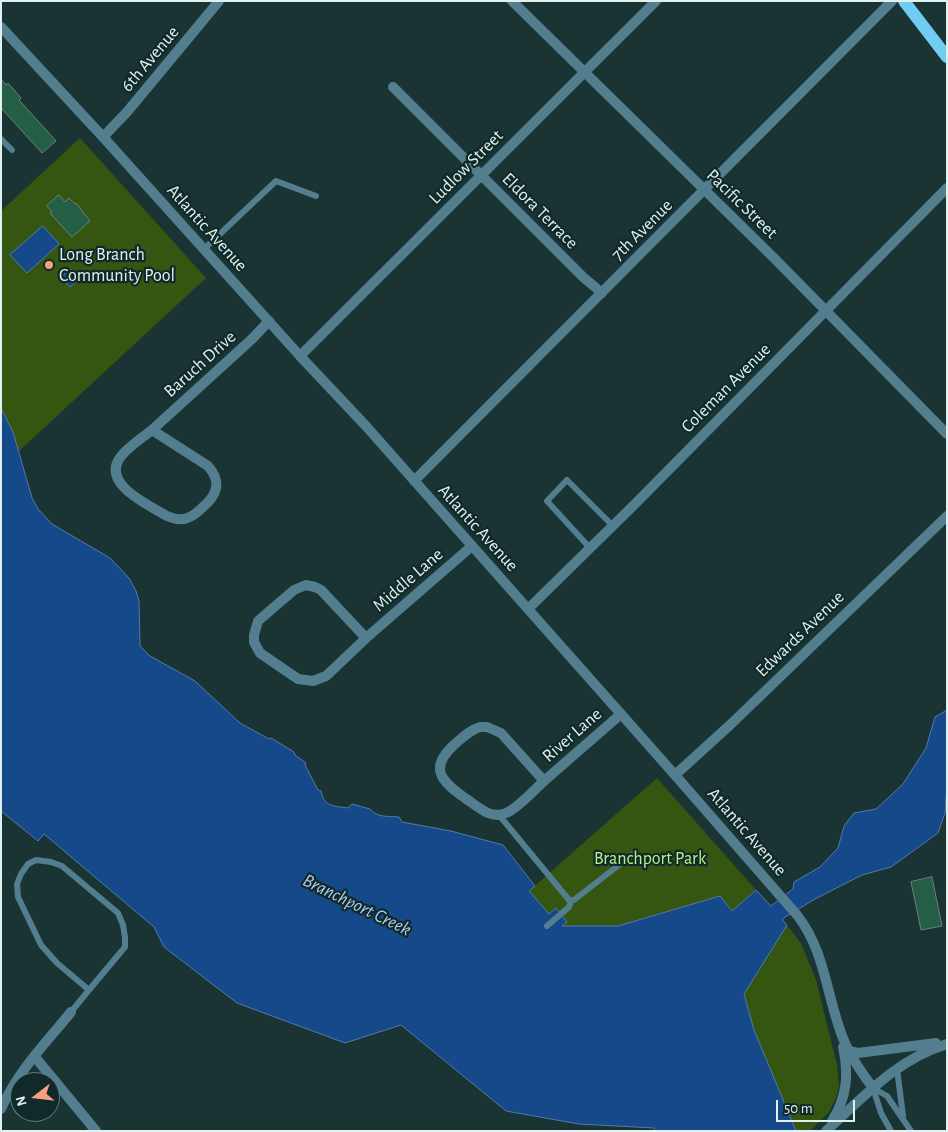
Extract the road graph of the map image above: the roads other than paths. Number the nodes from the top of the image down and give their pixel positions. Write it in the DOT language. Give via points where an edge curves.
graph roads {
  1 [pos="219,1"];
  2 [pos="512,1"];
  3 [pos="656,1"];
  4 [pos="892,1"];
  5 [pos="904,1"];
  6 [pos="1,27"];
  7 [pos="947,57"];
  8 [pos="585,72"];
  9 [pos="393,87"];
  10 [pos="103,137"];
  11 [pos="1,138"];
  12 [pos="12,150"];
  13 [pos="481,176"];
  14 [pos="947,188"];
  15 [pos="704,191"];
  16 [pos="316,196"];
  17 [pos="204,249"];
  18 [pos="602,293"];
  19 [pos="825,311"];
  20 [pos="269,321"];
  21 [pos="300,356"];
  22 [pos="152,430"];
  23 [pos="947,434"];
  24 [pos="414,481"];
  25 [pos="947,516"];
  26 [pos="613,526"];
  27 [pos="472,546"];
  28 [pos="590,548"];
  29 [pos="528,609"];
  30 [pos="366,638"];
  31 [pos="621,714"];
  32 [pos="675,775"];
  33 [pos="544,781"];
  34 [pos="499,815"];
  35 [pos="633,854"];
  36 [pos="571,900"];
  37 [pos="548,926"];
  38 [pos="89,990"];
  39 [pos="71,1012"];
  40 [pos="838,1024"];
  41 [pos="947,1043"];
  42 [pos="849,1052"];
  43 [pos="35,1057"];
  44 [pos="897,1069"];
  45 [pos="873,1088"];
  46 [pos="1,1109"];
  47 [pos="904,1120"];
  48 [pos="96,1131"];
  49 [pos="826,1131"];
  50 [pos="891,1131"];
  51 [pos="911,1131"];
  1 -- 10 [label="street, 6th Avenue"];
  2 -- 8 [label="street, Pacific Street"];
  3 -- 8 [label="street, Ludlow Street"];
  4 -- 15 [label="street, 7th Avenue"];
  5 -- 7 [label="main road"];
  6 -- 10 [label="street, Atlantic Avenue"];
  8 -- 13 [label="street, Ludlow Street"];
  8 -- 15 [label="street, Pacific Street"];
  9 -- 13 [label="street, Eldora Terrace"];
  10 -- 17 [label="street, Atlantic Avenue"];
  11 -- 12 [label="lane"];
  13 -- 18 [label="street, Eldora Terrace"];
  13 -- 21 [label="street, Ludlow Street"];
  14 -- 19 [label="street, Coleman Avenue"];
  15 -- 18 [label="street, 7th Avenue"];
  15 -- 19 [label="street, Pacific Street"];
  16 -- 17 [label="lane" via="276,181"];
  17 -- 20 [label="street, Atlantic Avenue"];
  18 -- 24 [label="street, 7th Avenue"];
  19 -- 23 [label="street, Pacific Street"];
  19 -- 26 [label="street, Coleman Avenue"];
  20 -- 21 [label="street, Atlantic Avenue"];
  20 -- 22 [label="street, Baruch Drive"];
  21 -- 24 [label="street, Atlantic Avenue"];
  22 -- 22 [label="street, Baruch Drive" via="121,456 116,469 118,480 124,489 168,516 182,520 189,518 212,500 216,479 208,466"];
  24 -- 27 [label="street, Atlantic Avenue"];
  25 -- 32 [label="street, Edwards Avenue"];
  26 -- 28 [label="street, Coleman Avenue"];
  26 -- 28 [label="lane" via="567,480 547,501"];
  27 -- 29 [label="street, Atlantic Avenue"];
  27 -- 30 [label="street, Middle Lane"];
  28 -- 29 [label="street, Coleman Avenue"];
  29 -- 31 [label="street, Atlantic Avenue"];
  30 -- 30 [label="street, Middle Lane" via="326,676 305,682 260,653 254,642 258,621 294,590 306,586 321,590"];
  31 -- 32 [label="street, Atlantic Avenue"];
  31 -- 33 [label="street, River Lane"];
  32 -- 40 [label="street, Atlantic Avenue" via="797,915 812,939 824,969"];
  33 -- 34 [label="street, River Lane" via="510,810"];
  33 -- 34 [label="street, River Lane" via="501,733 487,726 472,729 446,752 441,762 442,778 448,786 485,812"];
  34 -- 36 [label="lane"];
  35 -- 36 [label="lane"];
  36 -- 37 [label="lane" via="570,907"];
  38 -- 38 [label="lane" via="125,947 118,913 62,866 36,860 28,864 21,874 17,884 18,897 41,945"];
  38 -- 39 [label="lane"];
  39 -- 43 [label="street"];
  40 -- 42 [label="street, Atlantic Avenue"];
  40 -- 49 [label="street" via="846,1060 847,1085 838,1111"];
  41 -- 42 [label="street"];
  41 -- 44 [label="street" via="919,1054"];
  42 -- 45 [label="street, Atlantic Avenue"];
  43 -- 46 [label="street" via="14,1084"];
  43 -- 48 [label="street"];
  44 -- 45 [label="street"];
  44 -- 47 [label="lane"];
  45 -- 47 [label="lane, Atlantic Avenue" via="887,1096"];
  45 -- 49 [label="street"];
  45 -- 50 [label="lane, Atlantic Avenue"];
  47 -- 51 [label="lane, Atlantic Avenue"];
}
